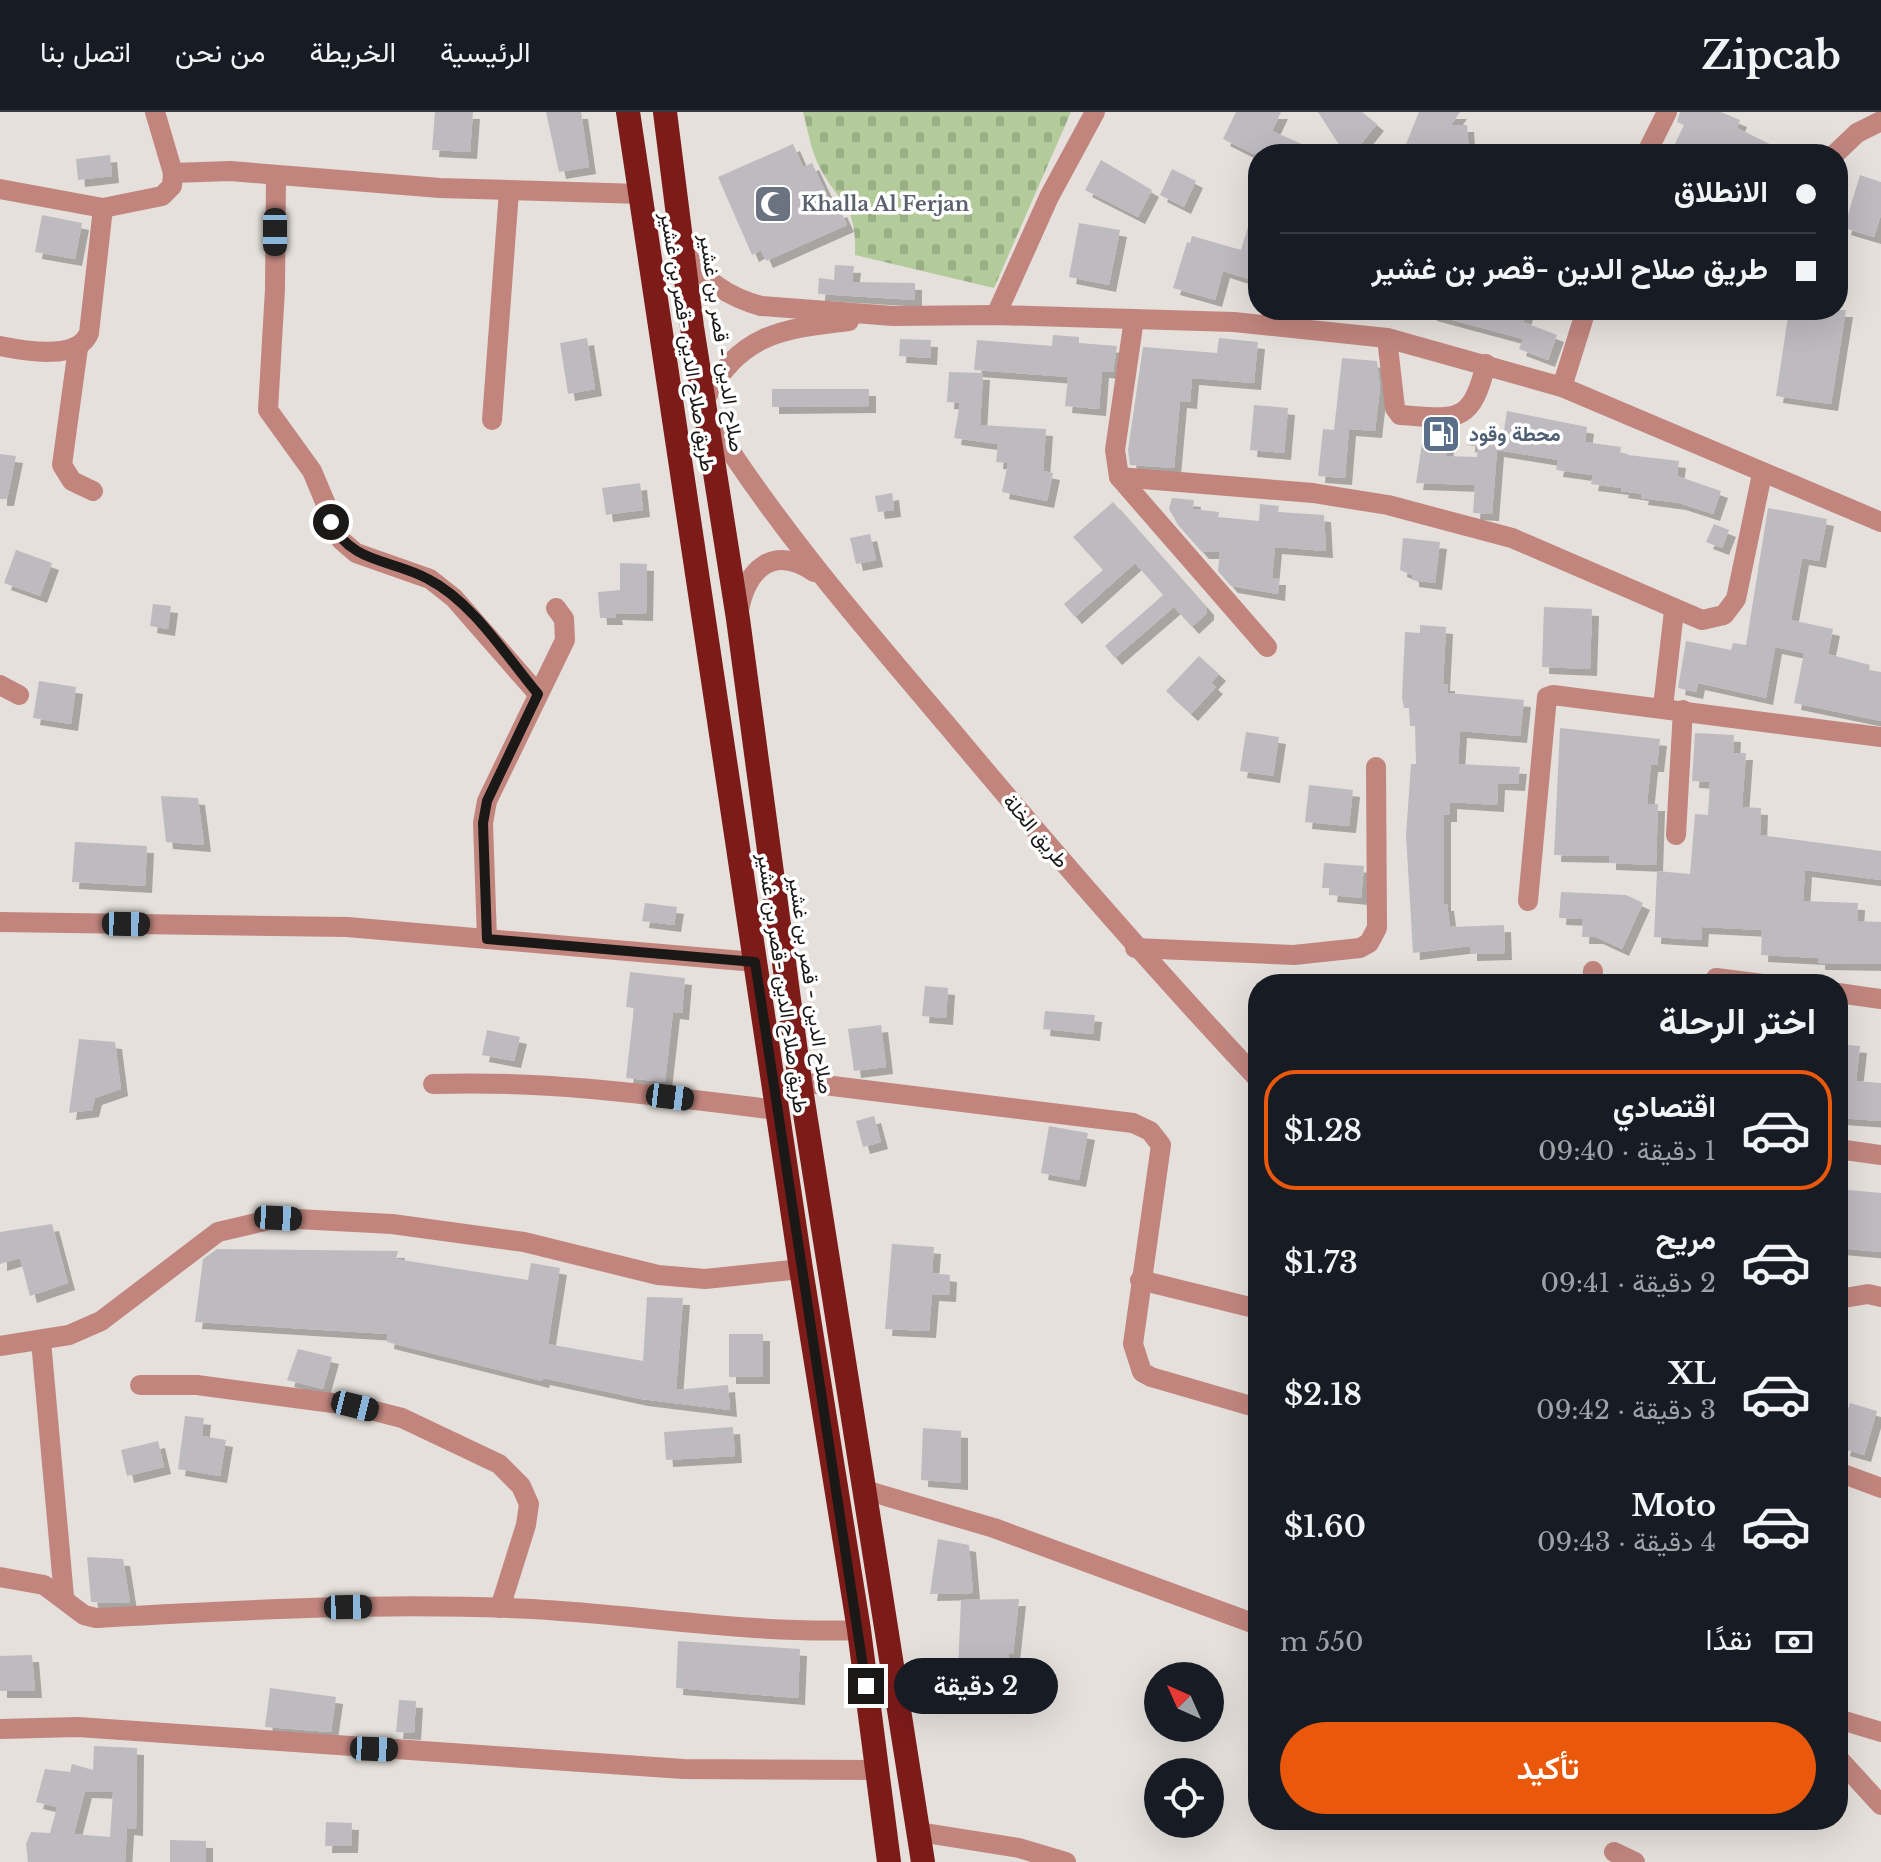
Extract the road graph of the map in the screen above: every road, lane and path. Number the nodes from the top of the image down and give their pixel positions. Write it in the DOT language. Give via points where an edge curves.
graph roads {
  1 [pos="155,112"];
  2 [pos="628,112"];
  3 [pos="665,112"];
  4 [pos="1095,112"];
  5 [pos="1667,112"];
  6 [pos="1881,121"];
  7 [pos="1651,144"];
  8 [pos="1845,144"];
  9 [pos="173,173"];
  10 [pos="276,175"];
  11 [pos="0,189"];
  12 [pos="509,191"];
  13 [pos="641,194"];
  14 [pos="103,208"];
  15 [pos="685,253"];
  16 [pos="996,315"];
  17 [pos="893,316"];
  18 [pos="1134,319"];
  19 [pos="1583,320"];
  20 [pos="1387,338"];
  21 [pos="0,346"];
  22 [pos="78,348"];
  23 [pos="1486,364"];
  24 [pos="1562,387"];
  25 [pos="705,409"];
  26 [pos="492,420"];
  27 [pos="1762,474"];
  28 [pos="1119,477"];
  29 [pos="93,491"];
  30 [pos="1881,522"];
  31 [pos="821,576"];
  32 [pos="556,608"];
  33 [pos="1674,611"];
  34 [pos="738,619"];
  35 [pos="1267,647"];
  36 [pos="0,685"];
  37 [pos="538,694"];
  38 [pos="19,695"];
  39 [pos="1673,708"];
  40 [pos="1881,737"];
  41 [pos="1376,767"];
  42 [pos="1676,835"];
  43 [pos="1528,901"];
  44 [pos="0,922"];
  45 [pos="487,939"];
  46 [pos="1135,948"];
  47 [pos="755,962"];
  48 [pos="1848,994"];
  49 [pos="1881,999"];
  50 [pos="1248,1068"];
  51 [pos="800,1082"];
  52 [pos="433,1084"];
  53 [pos="777,1110"];
  54 [pos="1848,1150"];
  55 [pos="1881,1155"];
  56 [pos="801,1269"];
  57 [pos="1140,1280"];
  58 [pos="1848,1297"];
  59 [pos="1881,1297"];
  60 [pos="1248,1307"];
  61 [pos="41,1341"];
  62 [pos="0,1346"];
  63 [pos="140,1385"];
  64 [pos="1248,1405"];
  65 [pos="1848,1476"];
  66 [pos="1881,1488"];
  67 [pos="865,1490"];
  68 [pos="0,1577"];
  69 [pos="64,1597"];
  70 [pos="500,1608"];
  71 [pos="1248,1621"];
  72 [pos="859,1630"];
  73 [pos="1848,1722"];
  74 [pos="0,1729"];
  75 [pos="1881,1732"];
  76 [pos="1848,1769"];
  77 [pos="876,1770"];
  78 [pos="1881,1805"];
  79 [pos="919,1832"];
  80 [pos="1614,1852"];
  81 [pos="889,1862"];
  82 [pos="923,1862"];
  83 [pos="1066,1862"];
  84 [pos="1635,1862"];
  1 -- 9 [label="street"];
  2 -- 13 [label="highway, طريق صلاح الدين -قصر بن غشير"];
  3 -- 15 [label="highway, صلاح الدين - قصر بن غشير"];
  4 -- 16 [label="street" via="1049,197"];
  5 -- 7 [label="street"];
  6 -- 8 [label="street"];
  9 -- 10 [label="street"];
  9 -- 14 [label="street" via="172,186 162,196"];
  10 -- 12 [label="street"];
  10 -- 37 [label="street" via="268,410 312,471 341,540 356,553 430,579 454,598"];
  11 -- 14 [label="street"];
  12 -- 13 [label="street"];
  12 -- 26 [label="street"];
  13 -- 47 [label="highway, طريق صلاح الدين -قصر بن غشير"];
  14 -- 22 [label="street" via="89,333"];
  15 -- 17 [label="street" via="710,282 743,301"];
  15 -- 25 [label="highway, صلاح الدين - قصر بن غشير"];
  16 -- 17 [label="street"];
  16 -- 18 [label="street"];
  17 -- 25 [label="street" via="773,334 732,362"];
  18 -- 20 [label="street" via="1234,322"];
  18 -- 28 [label="street" via="1115,450"];
  19 -- 24 [label="street"];
  20 -- 23 [label="street"];
  20 -- 23 [label="street" via="1400,415 1455,418 1467,412 1478,396"];
  21 -- 22 [label="street"];
  22 -- 29 [label="street" via="62,465 72,481"];
  23 -- 24 [label="street"];
  24 -- 27 [label="street"];
  25 -- 31 [label="street, طريق الخلة" via="751,483"];
  25 -- 34 [label="highway, صلاح الدين - قصر بن غشير"];
  27 -- 30 [label="street"];
  27 -- 33 [label="street" via="1736,599 1715,619"];
  28 -- 33 [label="street" via="1313,493 1388,505 1512,538"];
  28 -- 35 [label="street"];
  31 -- 34 [label="street, طريق الخلة" via="789,560 759,567 748,578"];
  31 -- 46 [label="street, طريق الخلة"];
  32 -- 37 [label="street" via="564,619 565,640"];
  33 -- 39 [label="street"];
  34 -- 51 [label="highway, صلاح الدين - قصر بن غشير"];
  36 -- 38 [label="street"];
  37 -- 45 [label="street" via="487,801"];
  39 -- 40 [label="street"];
  39 -- 42 [label="street"];
  39 -- 43 [label="street" via="1547,697"];
  41 -- 46 [label="street" via="1377,928 1369,943 1294,955"];
  44 -- 45 [label="street" via="347,927"];
  45 -- 47 [label="street"];
  46 -- 50 [label="street, طريق الخلة"];
  47 -- 53 [label="highway, طريق صلاح الدين -قصر بن غشير"];
  48 -- 49 [label="street"];
  51 -- 57 [label="street" via="1133,1123 1150,1131 1161,1145"];
  51 -- 67 [label="highway, صلاح الدين - قصر بن غشير"];
  52 -- 53 [label="street" via="505,1081 590,1087"];
  53 -- 56 [label="highway, طريق صلاح الدين -قصر بن غشير"];
  54 -- 55 [label="street"];
  56 -- 61 [label="street" via="705,1279 658,1275 524,1242 392,1224 278,1218 218,1232 101,1321"];
  56 -- 72 [label="highway, طريق صلاح الدين -قصر بن غشير"];
  57 -- 60 [label="street"];
  57 -- 64 [label="street" via="1133,1344 1142,1372"];
  58 -- 59 [label="street"];
  61 -- 62 [label="street"];
  61 -- 69 [label="street"];
  63 -- 70 [label="street" via="197,1385 355,1406 402,1418 499,1464 521,1486 529,1504"];
  65 -- 66 [label="street"];
  67 -- 71 [label="street" via="994,1528"];
  67 -- 79 [label="highway, صلاح الدين - قصر بن غشير"];
  68 -- 69 [label="street" via="44,1585"];
  69 -- 70 [label="street" via="84,1615 96,1618 262,1608"];
  70 -- 72 [label="street" via="811,1632"];
  72 -- 77 [label="highway, طريق صلاح الدين -قصر بن غشير"];
  73 -- 75 [label="street"];
  74 -- 77 [label="street" via="78,1727 683,1769"];
  76 -- 78 [label="street"];
  77 -- 81 [label="highway, طريق صلاح الدين -قصر بن غشير"];
  79 -- 82 [label="highway, صلاح الدين - قصر بن غشير"];
  79 -- 83 [label="street" via="1019,1848"];
  80 -- 84 [label="street"];
}
